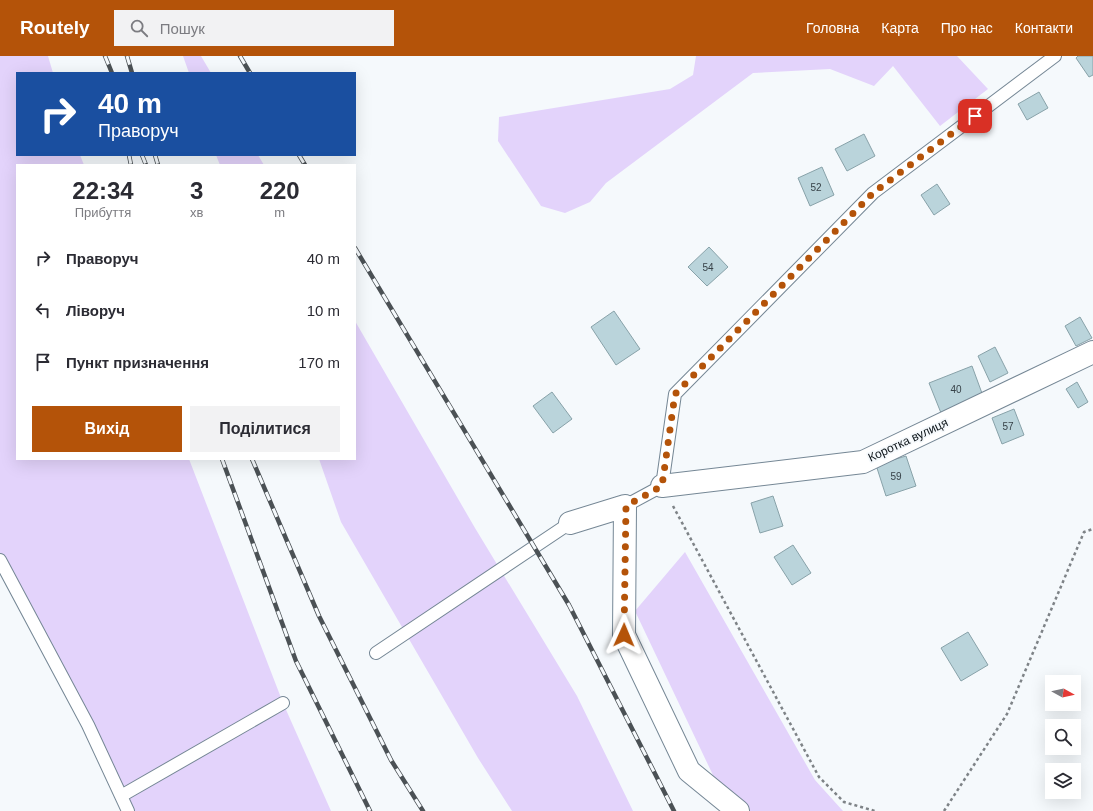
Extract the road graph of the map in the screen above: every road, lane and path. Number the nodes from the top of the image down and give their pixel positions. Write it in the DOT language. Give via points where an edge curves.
graph roads {
  1 [pos="1055,56"];
  2 [pos="1093,352"];
  3 [pos="662,486"];
  4 [pos="626,506"];
  5 [pos="570,524"];
  6 [pos="1093,529"];
  7 [pos="0,560"];
  8 [pos="376,653"];
  9 [pos="283,703"];
  10 [pos="121,796"];
  11 [pos="128,811"];
  12 [pos="738,811"];
  13 [pos="875,811"];
  14 [pos="944,811"];
  1 -- 3 [label="lane" via="873,193 675,394"];
  2 -- 3 [label="street, Коротка вулиця" via="862,462"];
  3 -- 4 [label="lane"];
  3 -- 13 [label="path" via="819,776 844,802"];
  4 -- 5 [label="street"];
  4 -- 12 [label="street" via="624,635 689,771"];
  5 -- 8 [label="lane"];
  6 -- 14 [label="path" via="1084,532 1007,714"];
  7 -- 10 [label="lane" via="88,726"];
  9 -- 10 [label="lane"];
  10 -- 11 [label="lane"];
}
